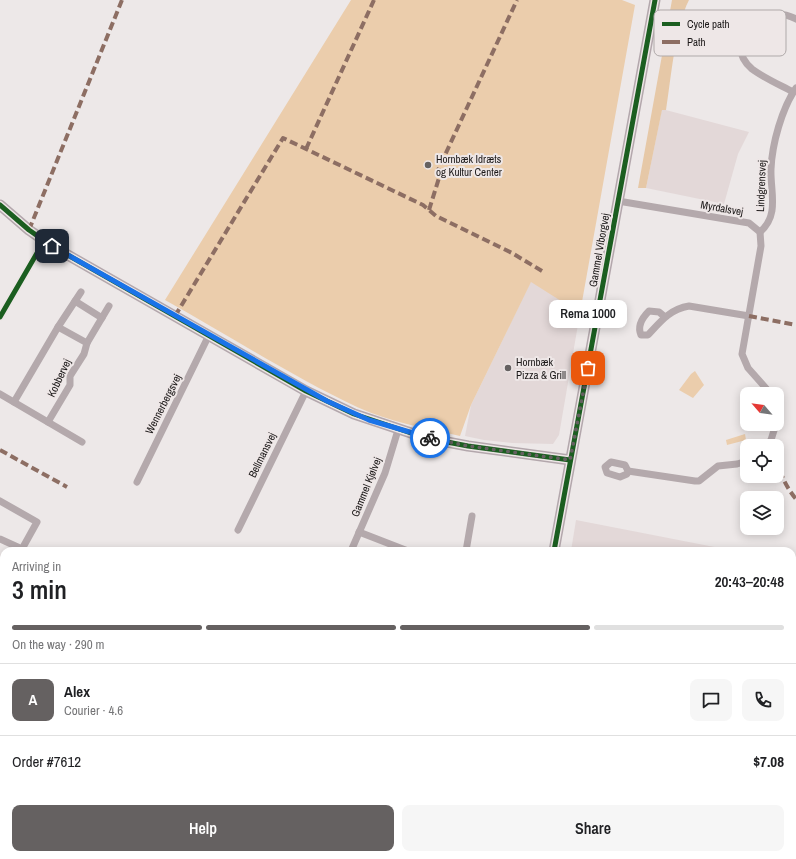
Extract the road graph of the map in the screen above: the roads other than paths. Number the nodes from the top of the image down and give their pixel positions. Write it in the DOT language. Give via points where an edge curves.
graph roads {
  1 [pos="655,0"];
  2 [pos="768,10"];
  3 [pos="778,10"];
  4 [pos="786,12"];
  5 [pos="796,19"];
  6 [pos="743,56"];
  7 [pos="794,90"];
  8 [pos="618,201"];
  9 [pos="0,205"];
  10 [pos="760,232"];
  11 [pos="44,241"];
  12 [pos="81,292"];
  13 [pos="75,302"];
  14 [pos="109,306"];
  15 [pos="749,316"];
  16 [pos="0,317"];
  17 [pos="665,317"];
  18 [pos="102,318"];
  19 [pos="58,327"];
  20 [pos="210,336"];
  21 [pos="87,343"];
  22 [pos="765,387"];
  23 [pos="306,391"];
  24 [pos="0,394"];
  25 [pos="14,402"];
  26 [pos="48,422"];
  27 [pos="398,430"];
  28 [pos="82,442"];
  29 [pos="570,460"];
  30 [pos="740,463"];
  31 [pos="628,471"];
  32 [pos="136,482"];
  33 [pos="0,501"];
  34 [pos="472,516"];
  35 [pos="238,530"];
  36 [pos="359,532"];
  37 [pos="0,539"];
  38 [pos="18,547"];
  39 [pos="23,547"];
  40 [pos="353,547"];
  41 [pos="398,547"];
  42 [pos="467,547"];
  43 [pos="555,547"];
  1 -- 8 [label="street, Gammel Viborgvej"];
  2 -- 3 [label="street, Lindgrensvej"];
  4 -- 5 [label="street, Lindgrensvej"];
  6 -- 7 [label="street, Lindgrensvej" via="752,68"];
  7 -- 10 [label="street, Lindgrensvej" via="776,132 771,168 772,213"];
  8 -- 10 [label="street, Myrdalsvej" via="749,223"];
  8 -- 29 [label="street, Gammel Viborgvej"];
  9 -- 11 [label="street"];
  10 -- 15 [label="street" via="761,246"];
  11 -- 16 [label="street"];
  11 -- 20 [label="street"];
  12 -- 13 [label="street"];
  13 -- 18 [label="street"];
  13 -- 19 [label="street"];
  14 -- 18 [label="street, Kobbervej"];
  15 -- 17 [label="street" via="689,306 679,308"];
  15 -- 22 [label="street" via="743,358 748,368"];
  18 -- 21 [label="street, Kobbervej"];
  19 -- 21 [label="street"];
  19 -- 25 [label="street"];
  20 -- 23 [label="street"];
  20 -- 32 [label="street, Wennerbergsvej"];
  21 -- 26 [label="street, Kobbervej" via="84,354 70,376 70,385"];
  23 -- 27 [label="street" via="354,414"];
  23 -- 35 [label="street, Bellmansvej"];
  24 -- 25 [label="street"];
  25 -- 26 [label="street"];
  26 -- 28 [label="street"];
  27 -- 29 [label="street" via="468,446"];
  27 -- 36 [label="street, Gammel Kjølvej" via="385,473"];
  29 -- 43 [label="street, Gammel Viborgvej"];
  30 -- 31 [label="street" via="718,466 695,482"];
  33 -- 39 [label="street" via="37,522"];
  34 -- 42 [label="street"];
  36 -- 40 [label="street, Gammel Kjølvej"];
  36 -- 41 [label="street"];
  37 -- 38 [label="street"];
}
